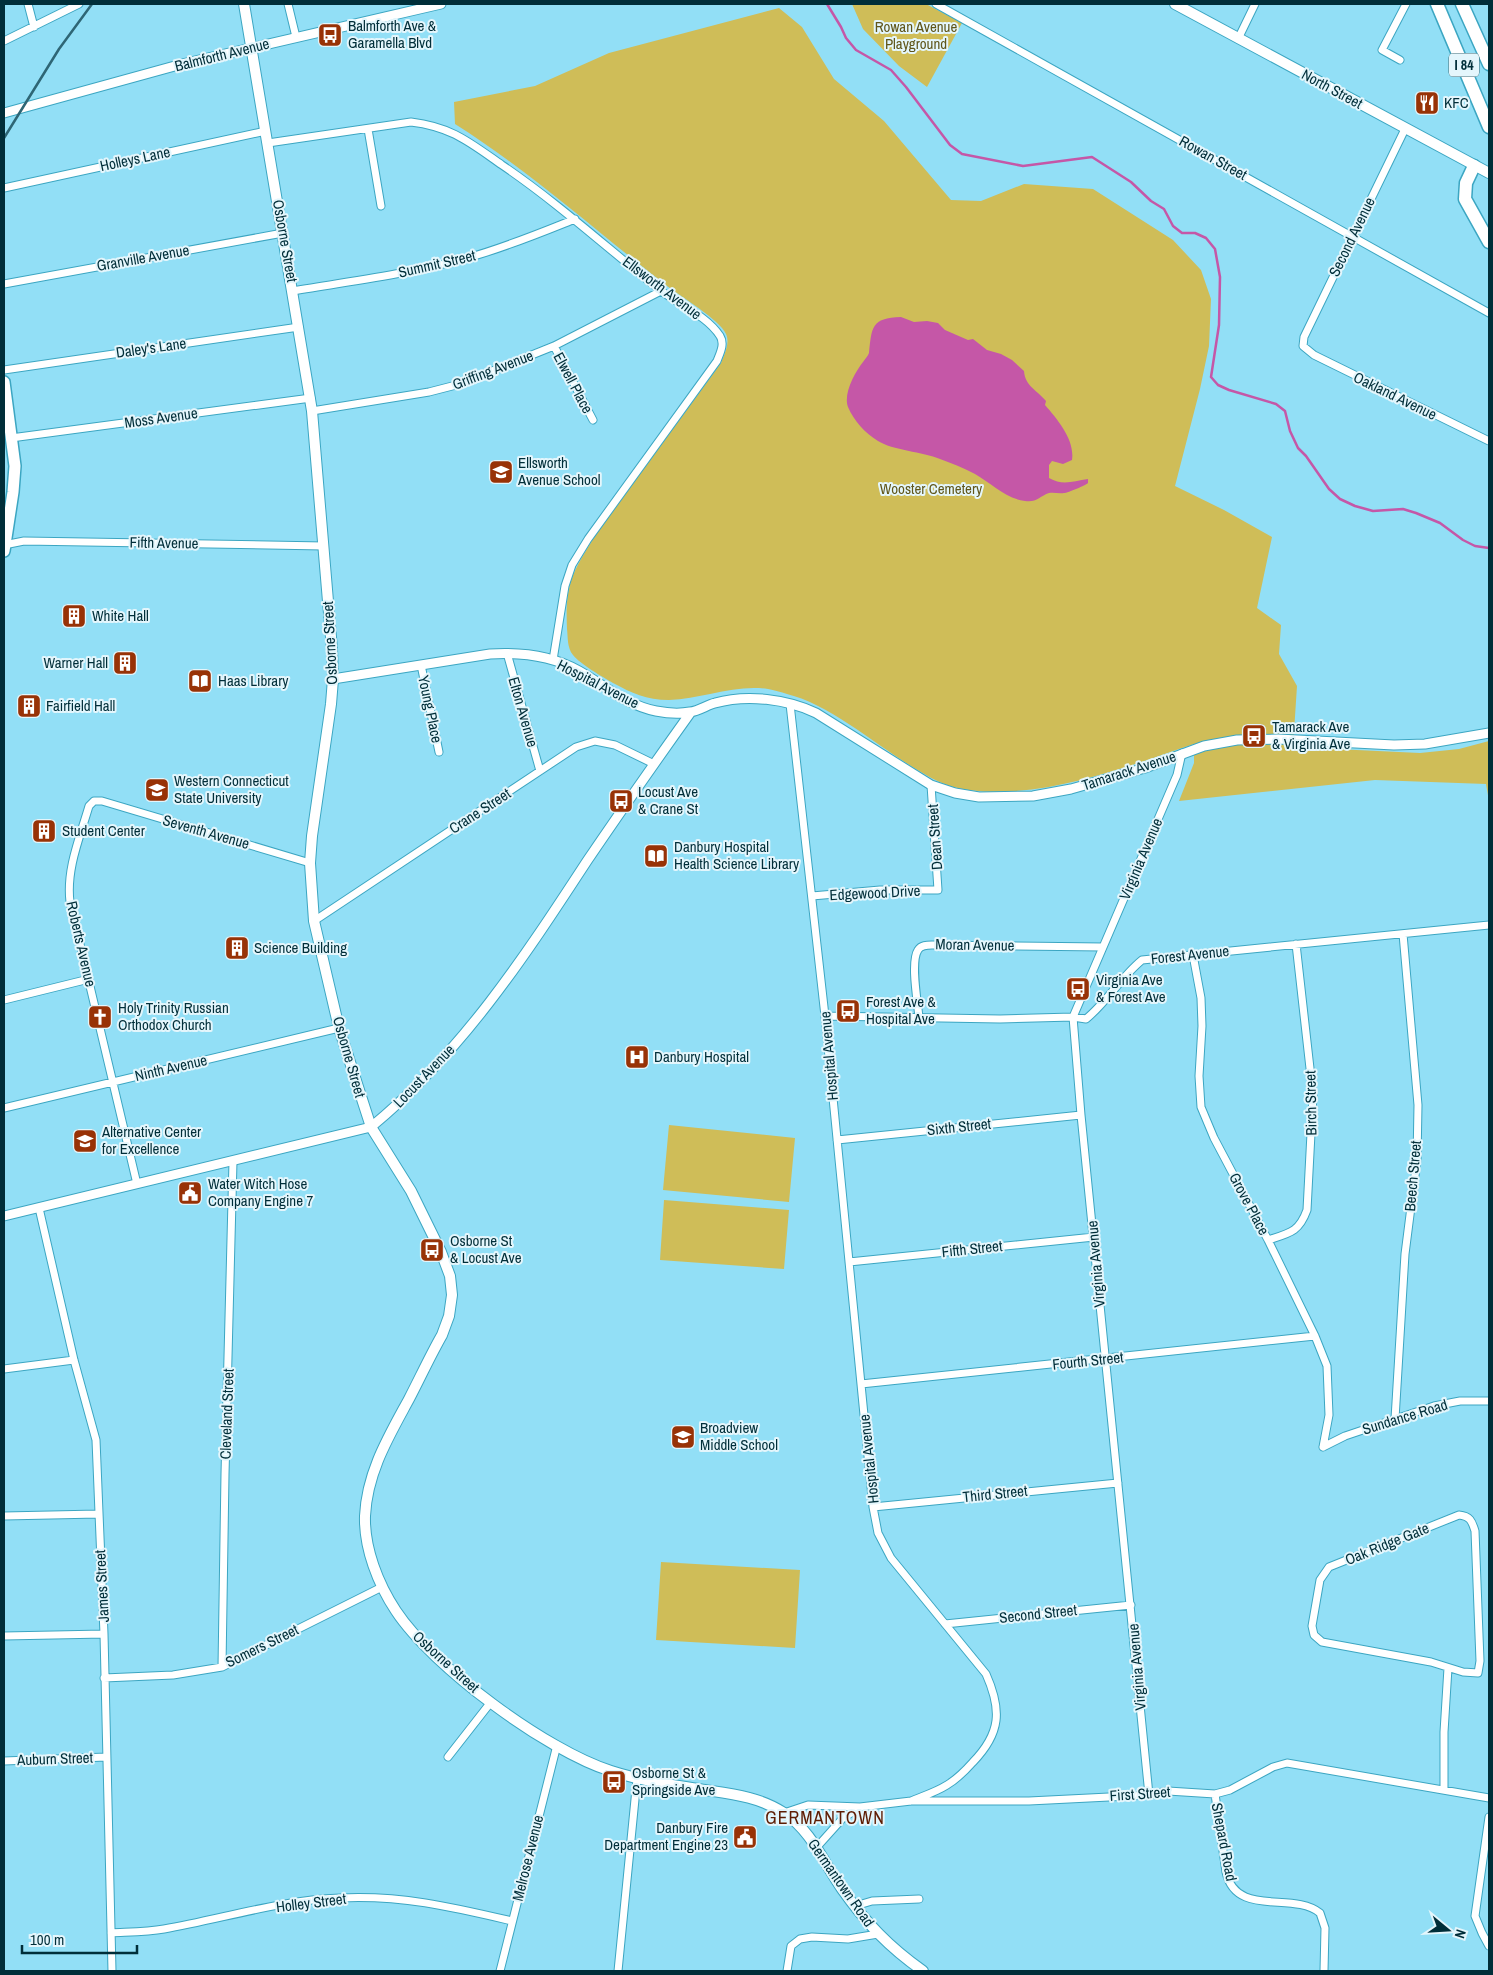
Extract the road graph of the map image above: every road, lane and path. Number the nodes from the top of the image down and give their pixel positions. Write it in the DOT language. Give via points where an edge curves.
graph roads {
  1 [pos="28,4"];
  2 [pos="79,4"];
  3 [pos="244,4"];
  4 [pos="288,4"];
  5 [pos="441,4"];
  6 [pos="936,4"];
  7 [pos="1175,4"];
  8 [pos="1255,4"];
  9 [pos="1406,4"];
  10 [pos="1437,4"];
  11 [pos="1462,4"];
  12 [pos="34,27"];
  13 [pos="296,37"];
  14 [pos="1238,38"];
  15 [pos="4,41"];
  16 [pos="251,47"];
  17 [pos="1400,60"];
  18 [pos="1489,64"];
  19 [pos="4,114"];
  20 [pos="1489,127"];
  21 [pos="368,129"];
  22 [pos="1405,129"];
  23 [pos="266,131"];
  24 [pos="268,144"];
  25 [pos="1474,166"];
  26 [pos="1489,173"];
  27 [pos="4,188"];
  28 [pos="381,206"];
  29 [pos="575,219"];
  30 [pos="283,233"];
  31 [pos="1352,236"];
  32 [pos="1489,242"];
  33 [pos="4,284"];
  34 [pos="294,291"];
  35 [pos="660,291"];
  36 [pos="1489,313"];
  37 [pos="299,327"];
  38 [pos="554,346"];
  39 [pos="1303,346"];
  40 [pos="4,370"];
  41 [pos="4,382"];
  42 [pos="310,398"];
  43 [pos="312,411"];
  44 [pos="592,420"];
  45 [pos="11,438"];
  46 [pos="1489,441"];
  47 [pos="324,546"];
  48 [pos="4,547"];
  49 [pos="507,653"];
  50 [pos="553,660"];
  51 [pos="421,665"];
  52 [pos="333,679"];
  53 [pos="790,704"];
  54 [pos="691,712"];
  55 [pos="1489,733"];
  56 [pos="439,752"];
  57 [pos="1182,754"];
  58 [pos="654,764"];
  59 [pos="540,771"];
  60 [pos="931,784"];
  61 [pos="102,802"];
  62 [pos="310,863"];
  63 [pos="938,890"];
  64 [pos="812,896"];
  65 [pos="314,920"];
  66 [pos="1489,925"];
  67 [pos="1403,934"];
  68 [pos="1296,944"];
  69 [pos="1103,947"];
  70 [pos="1193,955"];
  71 [pos="89,979"];
  72 [pos="4,1000"];
  73 [pos="825,1016"];
  74 [pos="1073,1016"];
  75 [pos="919,1018"];
  76 [pos="339,1028"];
  77 [pos="113,1082"];
  78 [pos="4,1108"];
  79 [pos="1081,1114"];
  80 [pos="371,1127"];
  81 [pos="837,1140"];
  82 [pos="233,1161"];
  83 [pos="137,1184"];
  84 [pos="39,1208"];
  85 [pos="4,1216"];
  86 [pos="1094,1237"];
  87 [pos="1268,1240"];
  88 [pos="849,1262"];
  89 [pos="1315,1336"];
  90 [pos="1105,1359"];
  91 [pos="74,1360"];
  92 [pos="4,1368"];
  93 [pos="861,1384"];
  94 [pos="1489,1401"];
  95 [pos="1395,1419"];
  96 [pos="1323,1447"];
  97 [pos="1118,1483"];
  98 [pos="873,1507"];
  99 [pos="98,1514"];
  100 [pos="4,1516"];
  101 [pos="382,1587"];
  102 [pos="1131,1605"];
  103 [pos="945,1624"];
  104 [pos="104,1634"];
  105 [pos="4,1636"];
  106 [pos="222,1667"];
  107 [pos="1448,1668"];
  108 [pos="104,1678"];
  109 [pos="491,1702"];
  110 [pos="557,1745"];
  111 [pos="106,1757"];
  112 [pos="448,1757"];
  113 [pos="4,1761"];
  114 [pos="637,1779"];
  115 [pos="1444,1790"];
  116 [pos="1149,1794"];
  117 [pos="1215,1794"];
  118 [pos="1489,1798"];
  119 [pos="756,1800"];
  120 [pos="911,1801"];
  121 [pos="860,1807"];
  122 [pos="784,1812"];
  123 [pos="1489,1817"];
  124 [pos="816,1848"];
  125 [pos="919,1899"];
  126 [pos="855,1906"];
  127 [pos="512,1921"];
  128 [pos="111,1933"];
  129 [pos="878,1934"];
  130 [pos="1489,1946"];
  131 [pos="112,1971"];
  132 [pos="500,1971"];
  133 [pos="618,1971"];
  134 [pos="787,1971"];
  135 [pos="922,1971"];
  136 [pos="1324,1971"];
  1 -- 12 [label="street"];
  2 -- 12 [label="street"];
  3 -- 16 [label="main road, Osborne Street"];
  4 -- 13 [label="street"];
  5 -- 13 [label="street, Balmforth Avenue"];
  6 -- 31 [label="street, Rowan Street"];
  7 -- 14 [label="main road, North Street"];
  8 -- 14 [label="street"];
  9 -- 17 [label="street" via="1382,50"];
  10 -- 20 [label="highway, I 84"];
  11 -- 18 [label="highway, I 84"];
  12 -- 15 [label="street"];
  13 -- 16 [label="street, Balmforth Avenue"];
  14 -- 22 [label="main road, North Street"];
  16 -- 19 [label="street, Balmforth Avenue"];
  16 -- 23 [label="main road, Osborne Street"];
  21 -- 24 [label="street, Ellsworth Avenue"];
  21 -- 28 [label="street"];
  21 -- 29 [label="street, Ellsworth Avenue" via="410,122 453,132 537,188"];
  22 -- 25 [label="main road, North Street"];
  22 -- 31 [label="street, Second Avenue"];
  23 -- 24 [label="main road, Osborne Street"];
  23 -- 27 [label="street, Holleys Lane"];
  24 -- 30 [label="main road, Osborne Street"];
  25 -- 26 [label="main road, North Street"];
  25 -- 32 [label="highway" via="1466,182 1465,198"];
  29 -- 34 [label="street, Summit Street" via="503,248 467,258"];
  29 -- 35 [label="street, Ellsworth Avenue"];
  30 -- 33 [label="street, Granville Avenue"];
  30 -- 34 [label="main road, Osborne Street"];
  31 -- 36 [label="street, Rowan Street"];
  31 -- 39 [label="street, Second Avenue" via="1304,337"];
  34 -- 37 [label="main road, Osborne Street"];
  35 -- 38 [label="street, Griffing Avenue"];
  35 -- 50 [label="street, Ellsworth Avenue" via="713,328 721,338 722,348 717,361 572,565 565,586"];
  37 -- 40 [label="street, Daley's Lane"];
  37 -- 42 [label="main road, Osborne Street"];
  38 -- 43 [label="street, Griffing Avenue" via="452,386"];
  38 -- 44 [label="street, Elwell Place"];
  39 -- 46 [label="street, Oakland Avenue" via="1314,355"];
  41 -- 45 [label="main road"];
  42 -- 43 [label="main road, Osborne Street"];
  42 -- 45 [label="street, Moss Avenue"];
  43 -- 47 [label="main road, Osborne Street"];
  45 -- 48 [label="main road" via="15,466"];
  47 -- 48 [label="street, Fifth Avenue" via="32,541"];
  47 -- 52 [label="main road, Osborne Street"];
  49 -- 50 [label="street, Hospital Avenue" via="524,653"];
  49 -- 51 [label="street, Hospital Avenue"];
  49 -- 59 [label="street, Elton Avenue"];
  50 -- 54 [label="street, Hospital Avenue" via="578,670 633,703 657,711"];
  51 -- 52 [label="street, Hospital Avenue"];
  51 -- 56 [label="street, Young Place"];
  52 -- 62 [label="main road, Osborne Street"];
  53 -- 54 [label="street, Hospital Avenue" via="735,699"];
  53 -- 60 [label="street, Tamarack Avenue" via="816,714"];
  53 -- 64 [label="street, Hospital Avenue"];
  54 -- 58 [label="street, Locust Avenue"];
  55 -- 57 [label="street, Tamarack Avenue" via="1425,744 1394,745 1237,740"];
  57 -- 60 [label="street, Tamarack Avenue" via="1108,779 1033,796 979,798"];
  57 -- 69 [label="street, Virginia Avenue" via="1177,775"];
  58 -- 59 [label="street, Crane Street" via="615,745 595,740"];
  58 -- 80 [label="street, Locust Avenue" via="487,1008 404,1100"];
  59 -- 65 [label="street, Crane Street"];
  60 -- 63 [label="street, Dean Street"];
  61 -- 62 [label="street, Seventh Avenue"];
  61 -- 71 [label="street, Roberts Avenue" via="94,801 89,806 68,885"];
  62 -- 65 [label="main road, Osborne Street"];
  63 -- 64 [label="street, Edgewood Drive" via="880,890"];
  64 -- 73 [label="street, Hospital Avenue"];
  65 -- 76 [label="main road, Osborne Street"];
  66 -- 67 [label="street, Forest Avenue"];
  67 -- 68 [label="street, Forest Avenue"];
  67 -- 95 [label="street, Beech Street" via="1418,1106 1417,1160 1405,1254"];
  68 -- 70 [label="street, Forest Avenue"];
  68 -- 87 [label="street, Birch Street" via="1313,1095 1307,1210 1302,1223 1292,1232"];
  69 -- 74 [label="street, Virginia Avenue"];
  69 -- 75 [label="street, Moran Avenue" via="922,946 915,962"];
  70 -- 74 [label="street, Forest Avenue" via="1142,960 1100,1008 1086,1019"];
  70 -- 87 [label="street, Grove Place" via="1201,1008 1201,1107"];
  71 -- 72 [label="street"];
  71 -- 77 [label="street, Roberts Avenue"];
  73 -- 75 [label="street, Forest Avenue"];
  73 -- 81 [label="street, Hospital Avenue"];
  74 -- 75 [label="street, Forest Avenue"];
  74 -- 79 [label="street, Virginia Avenue"];
  76 -- 77 [label="street, Ninth Avenue"];
  76 -- 80 [label="main road, Osborne Street"];
  77 -- 78 [label="street, Ninth Avenue"];
  77 -- 83 [label="street, Roberts Avenue"];
  79 -- 81 [label="street, Sixth Street"];
  79 -- 86 [label="street, Virginia Avenue"];
  80 -- 82 [label="street, Locust Avenue"];
  80 -- 101 [label="main road, Osborne Street" via="410,1191 441,1252 450,1276 452,1295 442,1335 372,1475 365,1518 368,1545"];
  81 -- 88 [label="street, Hospital Avenue"];
  82 -- 83 [label="street, Locust Avenue"];
  82 -- 106 [label="street, Cleveland Street"];
  83 -- 84 [label="street, Locust Avenue"];
  84 -- 85 [label="street, Locust Avenue"];
  84 -- 91 [label="street, James Street"];
  86 -- 88 [label="street, Fifth Street"];
  86 -- 90 [label="street, Virginia Avenue"];
  87 -- 89 [label="street, Grove Place"];
  88 -- 93 [label="street, Hospital Avenue"];
  89 -- 90 [label="street, Fourth Street"];
  89 -- 96 [label="street, Grove Place" via="1327,1366 1329,1390 1329,1415"];
  90 -- 93 [label="street, Fourth Street"];
  90 -- 97 [label="street, Virginia Avenue"];
  91 -- 92 [label="street"];
  91 -- 99 [label="street, James Street" via="96,1440"];
  93 -- 98 [label="street, Hospital Avenue"];
  94 -- 95 [label="street, Sundance Road" via="1460,1401"];
  95 -- 96 [label="street, Sundance Road"];
  97 -- 98 [label="street, Third Street"];
  97 -- 102 [label="street, Virginia Avenue"];
  98 -- 103 [label="street, Hospital Avenue" via="878,1533 891,1558"];
  99 -- 100 [label="street"];
  99 -- 104 [label="street, James Street"];
  101 -- 106 [label="street, Somers Street"];
  101 -- 109 [label="main road, Osborne Street" via="414,1634"];
  102 -- 103 [label="street, Second Street"];
  102 -- 116 [label="street, Virginia Avenue"];
  103 -- 120 [label="street, Hospital Avenue" via="986,1674 992,1688 997,1723 990,1742 962,1774 946,1786"];
  104 -- 105 [label="street"];
  104 -- 108 [label="street, James Street"];
  106 -- 108 [label="street, Somers Street" via="173,1675"];
  107 -- 107 [label="street, Oak Ridge Gate" via="1322,1642 1314,1635 1312,1626 1317,1592 1324,1573 1342,1561 1459,1515 1467,1516 1475,1531 1480,1661 1478,1673"];
  107 -- 115 [label="street"];
  108 -- 111 [label="street, James Street"];
  109 -- 110 [label="main road, Osborne Street"];
  109 -- 112 [label="street"];
  110 -- 114 [label="main road, Osborne Street" via="606,1769"];
  110 -- 127 [label="street, Melrose Avenue"];
  111 -- 113 [label="street, Auburn Street"];
  111 -- 128 [label="street, James Street"];
  114 -- 119 [label="main road, Osborne Street"];
  114 -- 133 [label="street"];
  115 -- 117 [label="street, First Street" via="1287,1763"];
  115 -- 118 [label="street, First Street"];
  116 -- 117 [label="street, First Street" via="1168,1791"];
  116 -- 120 [label="street, First Street" via="1029,1801"];
  117 -- 136 [label="street, Shepard Road" via="1230,1884 1238,1893 1251,1899 1309,1907 1320,1913 1325,1928"];
  119 -- 122 [label="main road, Germantown Road"];
  120 -- 121 [label="street, First Street"];
  121 -- 122 [label="street, First Street" via="808,1805"];
  121 -- 124 [label="street" via="843,1818"];
  122 -- 124 [label="main road, Germantown Road"];
  123 -- 130 [label="street" via="1475,1916"];
  124 -- 126 [label="main road, Germantown Road"];
  125 -- 126 [label="street" via="872,1901"];
  126 -- 129 [label="main road, Germantown Road"];
  127 -- 128 [label="street, Holley Street" via="425,1901 338,1898 288,1904 162,1930"];
  127 -- 132 [label="street, Melrose Avenue"];
  128 -- 131 [label="street, James Street"];
  129 -- 134 [label="street" via="848,1939 800,1939 791,1946"];
  129 -- 135 [label="main road, Germantown Road"];
}
